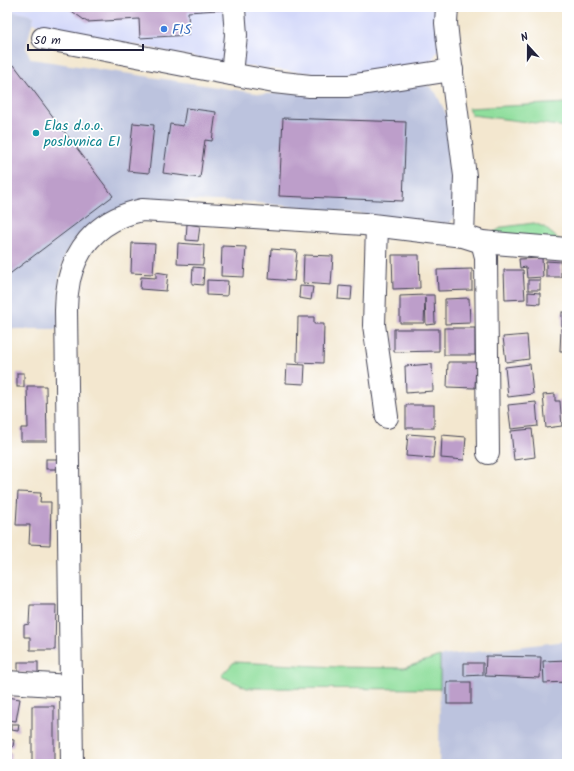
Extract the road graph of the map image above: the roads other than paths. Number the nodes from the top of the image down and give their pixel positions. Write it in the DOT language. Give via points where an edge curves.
graph roads {
  1 [pos="447,7"];
  2 [pos="234,9"];
  3 [pos="43,38"];
  4 [pos="452,70"];
  5 [pos="232,74"];
  6 [pos="377,226"];
  7 [pos="473,239"];
  8 [pos="567,249"];
  9 [pos="386,417"];
  10 [pos="488,453"];
  11 [pos="7,682"];
  12 [pos="70,686"];
  13 [pos="72,764"];
  1 -- 4 [label="street" via="446,24"];
  2 -- 5 [label="street" via="236,35"];
  3 -- 5 [label="street"];
  4 -- 5 [label="street" via="348,86 310,86"];
  4 -- 7 [label="street"];
  6 -- 7 [label="street"];
  6 -- 9 [label="street" via="374,326"];
  6 -- 12 [label="street" via="142,210 116,218 91,237 83,247 69,279 66,310"];
  7 -- 8 [label="street"];
  7 -- 10 [label="street" via="486,257"];
  11 -- 12 [label="street"];
  12 -- 13 [label="street"];
}
